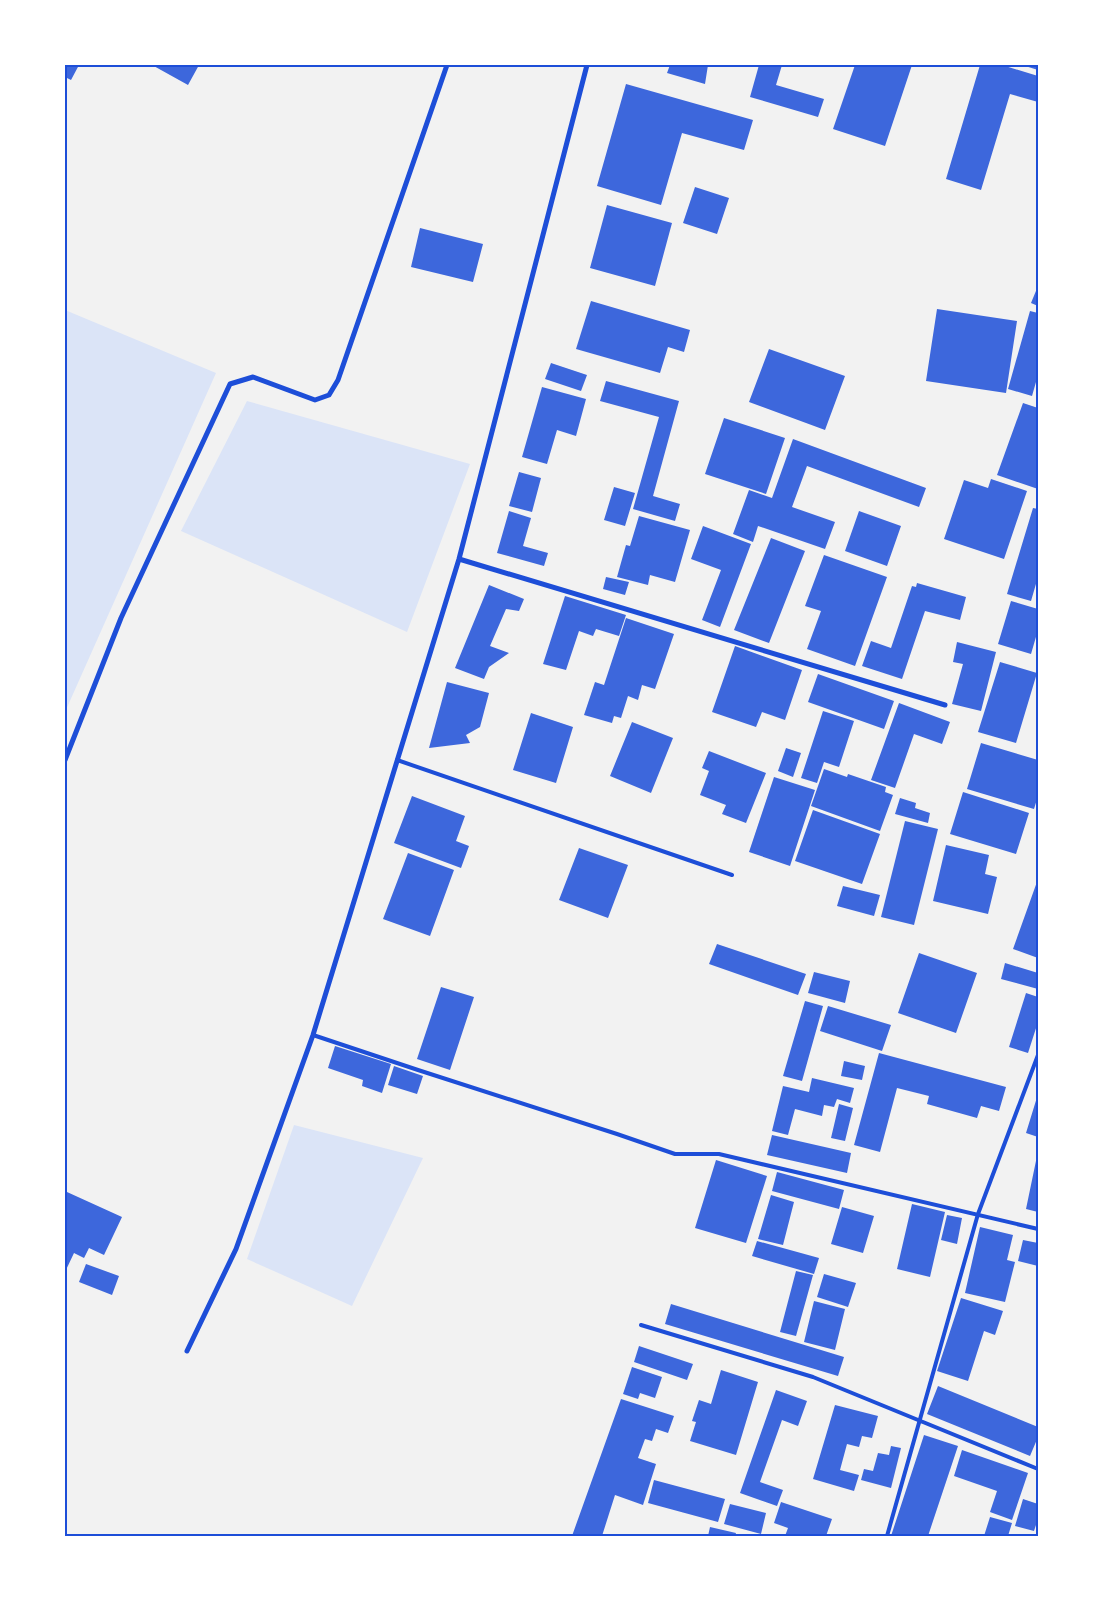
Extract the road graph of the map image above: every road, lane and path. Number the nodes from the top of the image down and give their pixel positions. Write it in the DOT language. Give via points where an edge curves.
graph roads {
  1 [pos="447,65"];
  2 [pos="587,65"];
  3 [pos="459,559"];
  4 [pos="945,705"];
  5 [pos="65,760"];
  6 [pos="397,760"];
  7 [pos="732,875"];
  8 [pos="313,1034"];
  9 [pos="1038,1055"];
  10 [pos="978,1214"];
  11 [pos="1038,1229"];
  12 [pos="641,1326"];
  13 [pos="187,1351"];
  14 [pos="920,1422"];
  15 [pos="1038,1469"];
  16 [pos="888,1536"];
  1 -- 5 [label="street" via="338,380 330,394 315,400 253,378 230,384 122,618"];
  2 -- 3 [label="street"];
  3 -- 4 [label="street"];
  3 -- 6 [label="street"];
  6 -- 7 [label="lane"];
  6 -- 8 [label="street"];
  8 -- 10 [label="lane" via="675,1154 719,1154"];
  8 -- 13 [label="street" via="236,1249"];
  9 -- 10 [label="lane"];
  10 -- 11 [label="lane"];
  10 -- 14 [label="lane"];
  12 -- 14 [label="lane" via="813,1377"];
  14 -- 15 [label="lane"];
  14 -- 16 [label="lane"];
}
